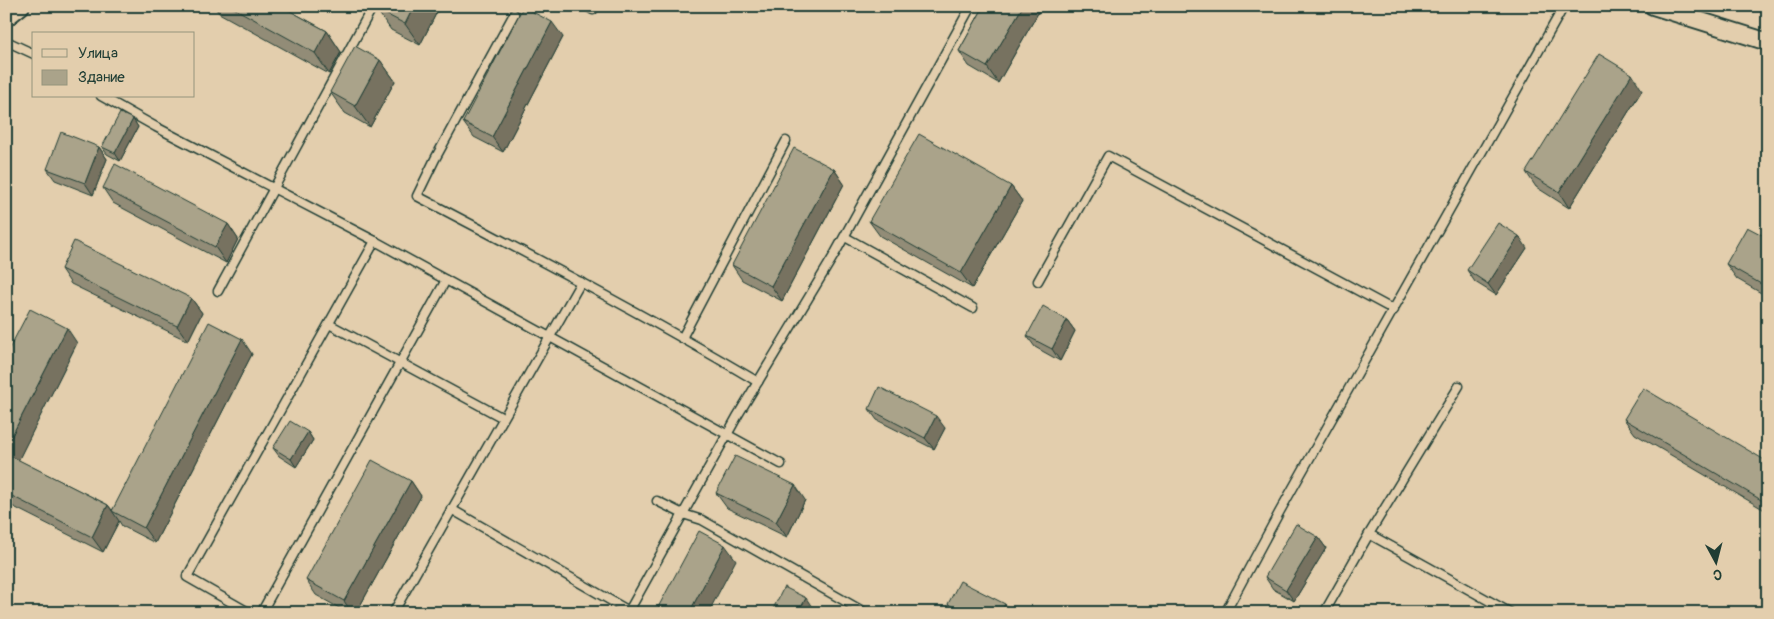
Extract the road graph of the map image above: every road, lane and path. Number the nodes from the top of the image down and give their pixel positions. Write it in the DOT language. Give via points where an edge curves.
graph roads {
  1 [pos="21,6"];
  2 [pos="373,6"];
  3 [pos="586,6"];
  4 [pos="595,6"];
  5 [pos="971,6"];
  6 [pos="1564,6"];
  7 [pos="1653,6"];
  8 [pos="514,14"];
  9 [pos="6,18"];
  10 [pos="6,41"];
  11 [pos="1768,42"];
  12 [pos="32,53"];
  13 [pos="105,98"];
  14 [pos="786,141"];
  15 [pos="274,187"];
  16 [pos="845,236"];
  17 [pos="376,241"];
  18 [pos="446,280"];
  19 [pos="1038,281"];
  20 [pos="581,282"];
  21 [pos="218,291"];
  22 [pos="973,308"];
  23 [pos="1394,310"];
  24 [pos="329,324"];
  25 [pos="549,338"];
  26 [pos="682,338"];
  27 [pos="400,362"];
  28 [pos="758,382"];
  29 [pos="1459,386"];
  30 [pos="503,418"];
  31 [pos="726,436"];
  32 [pos="781,464"];
  33 [pos="658,501"];
  34 [pos="451,509"];
  35 [pos="683,514"];
  36 [pos="1369,534"];
  37 [pos="850,604"];
  38 [pos="395,612"];
  39 [pos="628,612"];
  40 [pos="250,613"];
  41 [pos="261,613"];
  42 [pos="852,613"];
  43 [pos="866,613"];
  44 [pos="1225,613"];
  45 [pos="1324,613"];
  46 [pos="1511,613"];
  1 -- 9 [label="street"];
  2 -- 15 [label="lane"];
  3 -- 4 [label="lane" via="593,10"];
  5 -- 16 [label="lane"];
  6 -- 23 [label="lane"];
  7 -- 11 [label="street"];
  8 -- 20 [label="lane" via="417,196"];
  10 -- 12 [label="lane"];
  13 -- 15 [label="lane"];
  14 -- 26 [label="lane"];
  15 -- 17 [label="lane"];
  15 -- 21 [label="lane"];
  16 -- 22 [label="lane"];
  16 -- 28 [label="lane"];
  17 -- 18 [label="lane"];
  17 -- 24 [label="lane"];
  18 -- 25 [label="lane"];
  18 -- 27 [label="lane"];
  19 -- 23 [label="lane" via="1108,156"];
  20 -- 25 [label="lane"];
  20 -- 26 [label="lane"];
  23 -- 44 [label="lane"];
  24 -- 27 [label="lane"];
  24 -- 40 [label="lane" via="187,576"];
  25 -- 30 [label="lane"];
  25 -- 31 [label="lane"];
  26 -- 28 [label="lane"];
  27 -- 30 [label="lane"];
  27 -- 41 [label="lane"];
  28 -- 31 [label="lane"];
  29 -- 36 [label="lane"];
  30 -- 34 [label="lane"];
  31 -- 32 [label="lane"];
  31 -- 35 [label="lane"];
  33 -- 35 [label="lane"];
  34 -- 38 [label="lane"];
  34 -- 39 [label="lane"];
  35 -- 37 [label="lane" via="702,520"];
  35 -- 39 [label="lane"];
  36 -- 45 [label="lane"];
  36 -- 46 [label="lane"];
  37 -- 42 [label="lane"];
  37 -- 43 [label="lane"];
}
